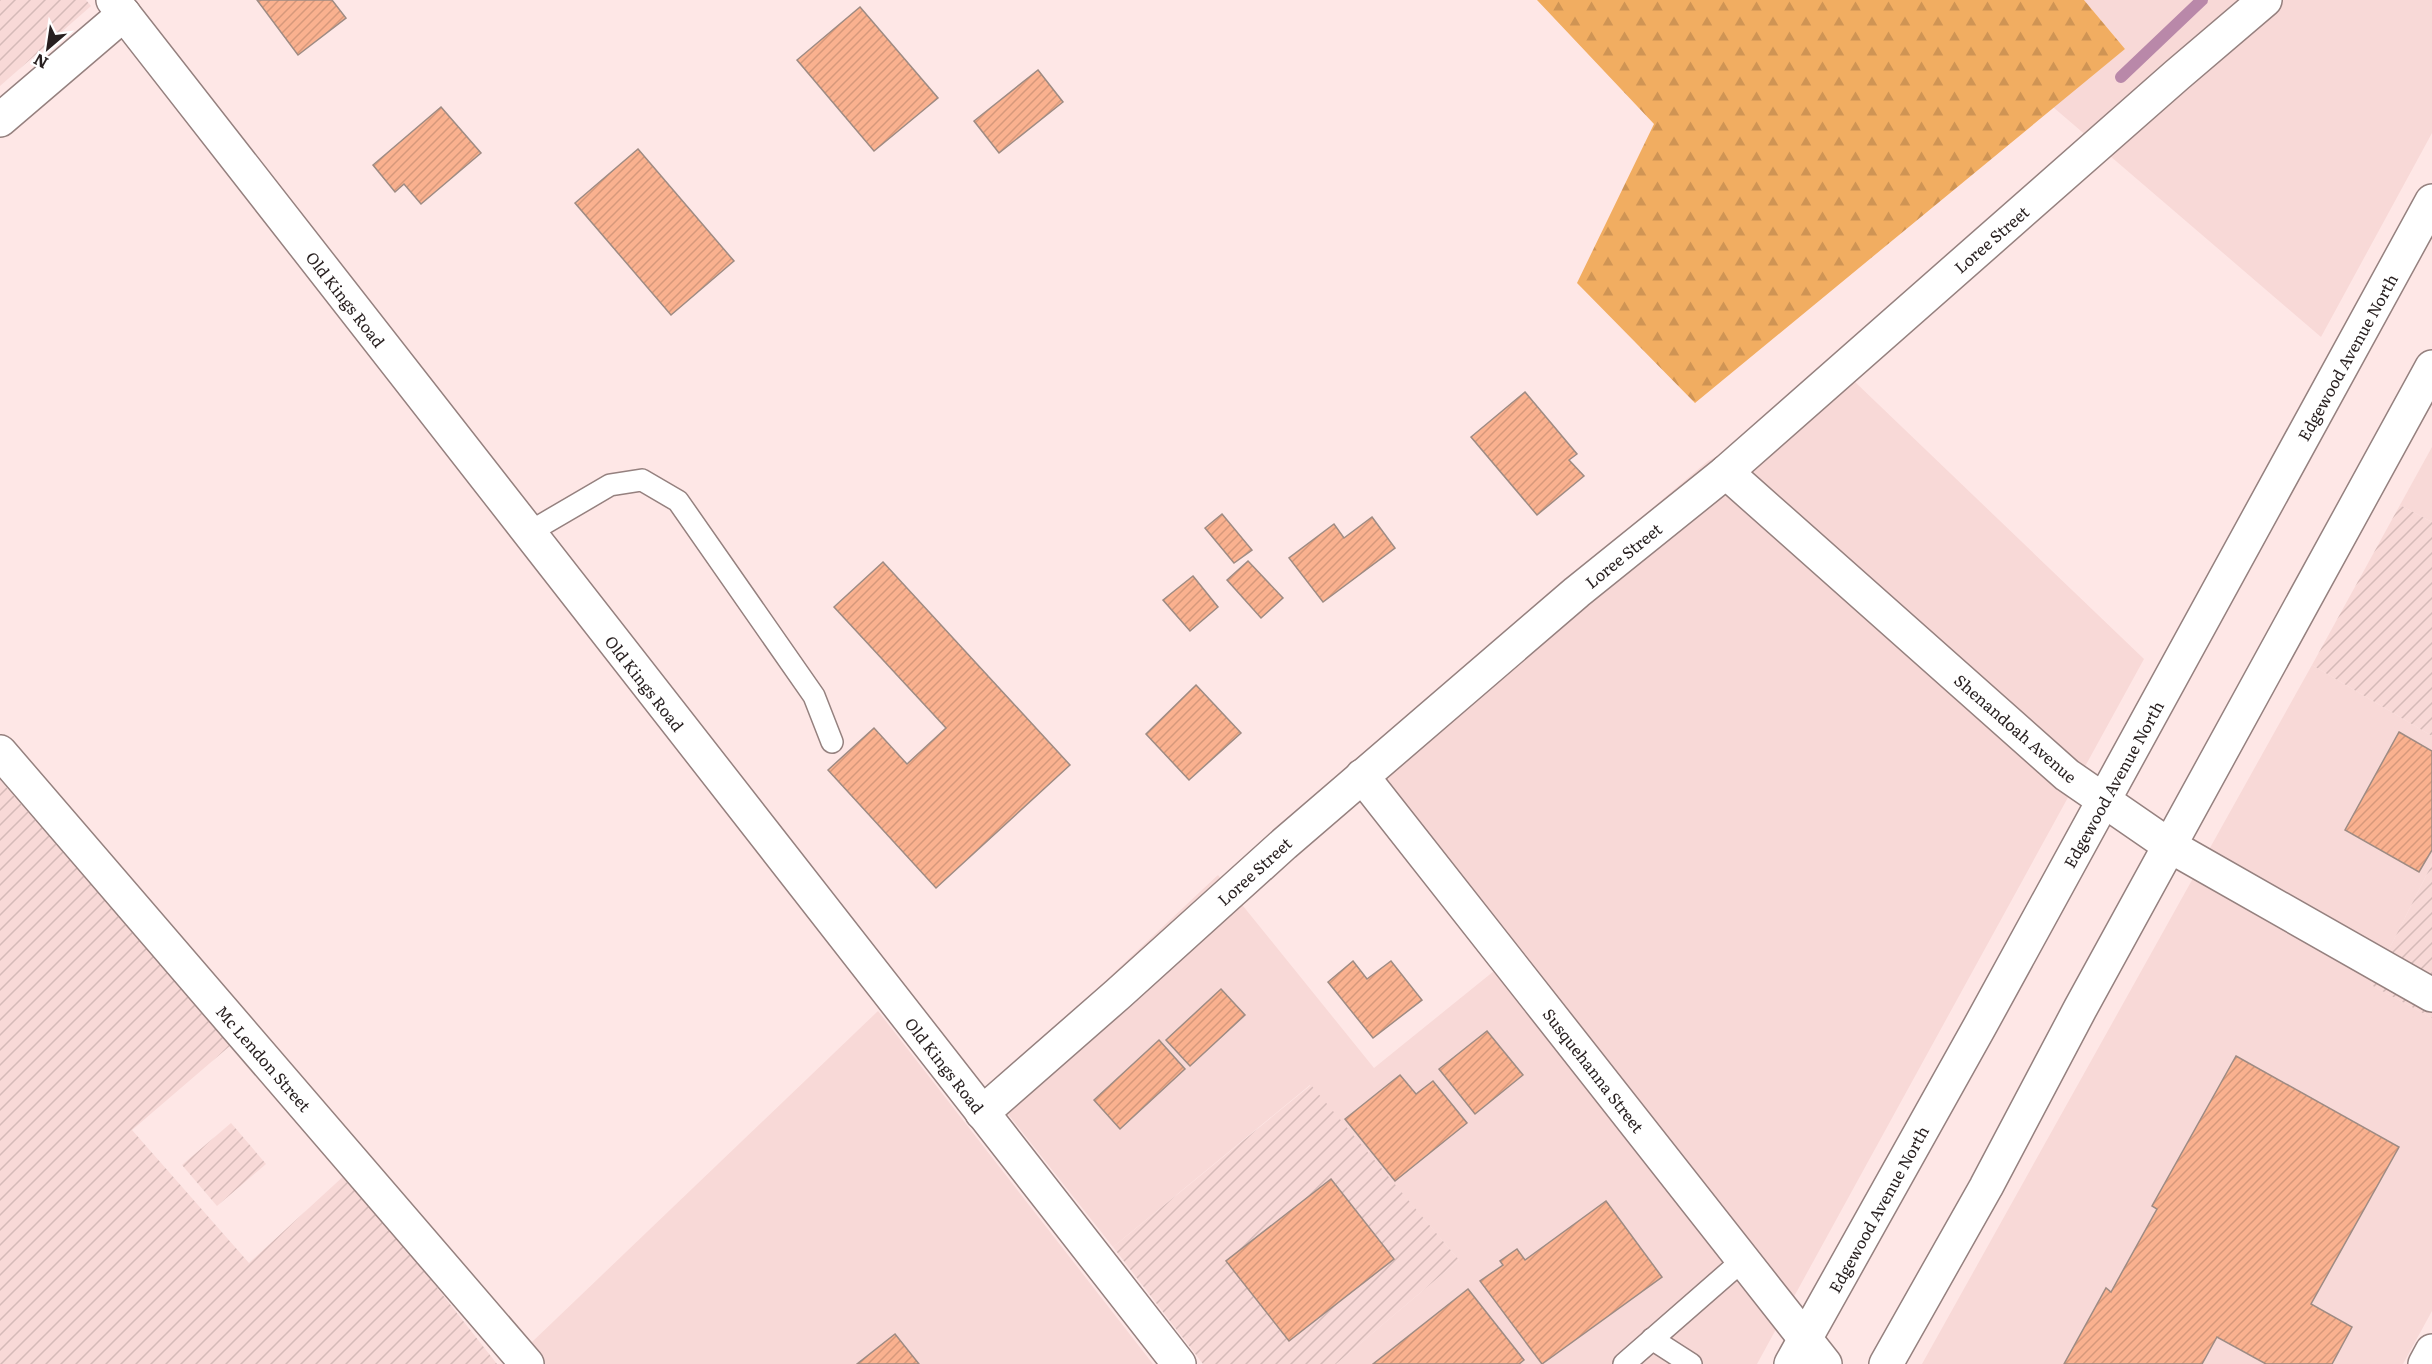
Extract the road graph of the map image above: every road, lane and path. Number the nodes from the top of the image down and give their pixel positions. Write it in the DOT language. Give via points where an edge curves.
graph roads {
  1 [pos="2265,0"];
  2 [pos="118,7"];
  3 [pos="0,120"];
  4 [pos="2432,201"];
  5 [pos="2432,367"];
  6 [pos="1726,472"];
  7 [pos="528,533"];
  8 [pos="832,741"];
  9 [pos="0,752"];
  10 [pos="1362,776"];
  11 [pos="2104,800"];
  12 [pos="2170,846"];
  13 [pos="2432,995"];
  14 [pos="982,1113"];
  15 [pos="1743,1260"];
  16 [pos="1653,1339"];
  17 [pos="1798,1351"];
  18 [pos="2432,1352"];
  19 [pos="527,1364"];
  20 [pos="1179,1364"];
  21 [pos="1624,1364"];
  22 [pos="1691,1364"];
  23 [pos="1825,1364"];
  24 [pos="1886,1364"];
  25 [pos="2425,1364"];
  1 -- 6 [label="street, Loree Street"];
  2 -- 3 [label="street"];
  2 -- 7 [label="street, Old Kings Road"];
  4 -- 11 [label="street, Edgewood Avenue North"];
  5 -- 12 [label="street"];
  6 -- 10 [label="street, Loree Street" via="1577,592"];
  6 -- 11 [label="street, Shenandoah Avenue" via="2067,775"];
  7 -- 8 [label="lane" via="610,485 642,480 678,501 814,696"];
  7 -- 14 [label="street, Old Kings Road"];
  9 -- 19 [label="street, Mc Lendon Street"];
  10 -- 14 [label="street, Loree Street"];
  10 -- 15 [label="street, Susquehanna Street"];
  11 -- 12 [label="street, Shenandoah Avenue"];
  11 -- 17 [label="street, Edgewood Avenue North"];
  12 -- 13 [label="street, Shenandoah Avenue"];
  12 -- 24 [label="street"];
  14 -- 20 [label="street, Old Kings Road"];
  15 -- 16 [label="lane"];
  15 -- 17 [label="street, Susquehanna Street"];
  16 -- 21 [label="lane"];
  16 -- 22 [label="lane"];
  17 -- 23 [label="street, Susquehanna Street"];
  18 -- 25 [label="street"];
}
